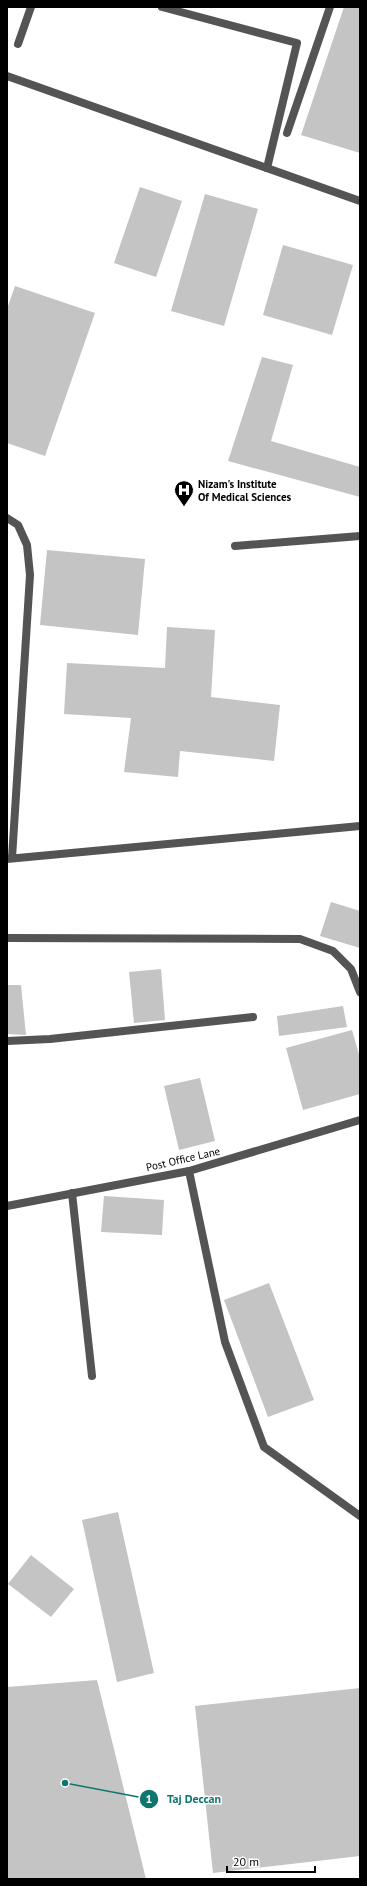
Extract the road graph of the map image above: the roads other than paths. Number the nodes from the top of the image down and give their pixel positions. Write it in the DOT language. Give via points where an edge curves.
graph roads {
  1 [pos="31,7"];
  2 [pos="162,7"];
  3 [pos="330,7"];
  4 [pos="18,44"];
  5 [pos="7,76"];
  6 [pos="287,133"];
  7 [pos="267,168"];
  8 [pos="360,201"];
  9 [pos="7,518"];
  10 [pos="360,536"];
  11 [pos="235,546"];
  12 [pos="360,826"];
  13 [pos="10,859"];
  14 [pos="7,938"];
  15 [pos="360,992"];
  16 [pos="253,1017"];
  17 [pos="7,1041"];
  18 [pos="360,1120"];
  19 [pos="189,1171"];
  20 [pos="72,1192"];
  21 [pos="7,1206"];
  22 [pos="92,1376"];
  23 [pos="360,1516"];
  1 -- 4 [label="street"];
  2 -- 7 [label="street" via="297,43"];
  3 -- 6 [label="street"];
  5 -- 7 [label="street"];
  7 -- 8 [label="street"];
  9 -- 13 [label="street" via="18,525 27,545 30,575"];
  10 -- 11 [label="street"];
  12 -- 13 [label="street"];
  14 -- 15 [label="street" via="300,938 333,951 351,969"];
  16 -- 17 [label="street" via="50,1039"];
  18 -- 19 [label="street, Post Office Lane"];
  19 -- 20 [label="street, Post Office Lane"];
  19 -- 23 [label="street" via="225,1342 264,1447"];
  20 -- 21 [label="street, Post Office Lane"];
  20 -- 22 [label="street"];
}
